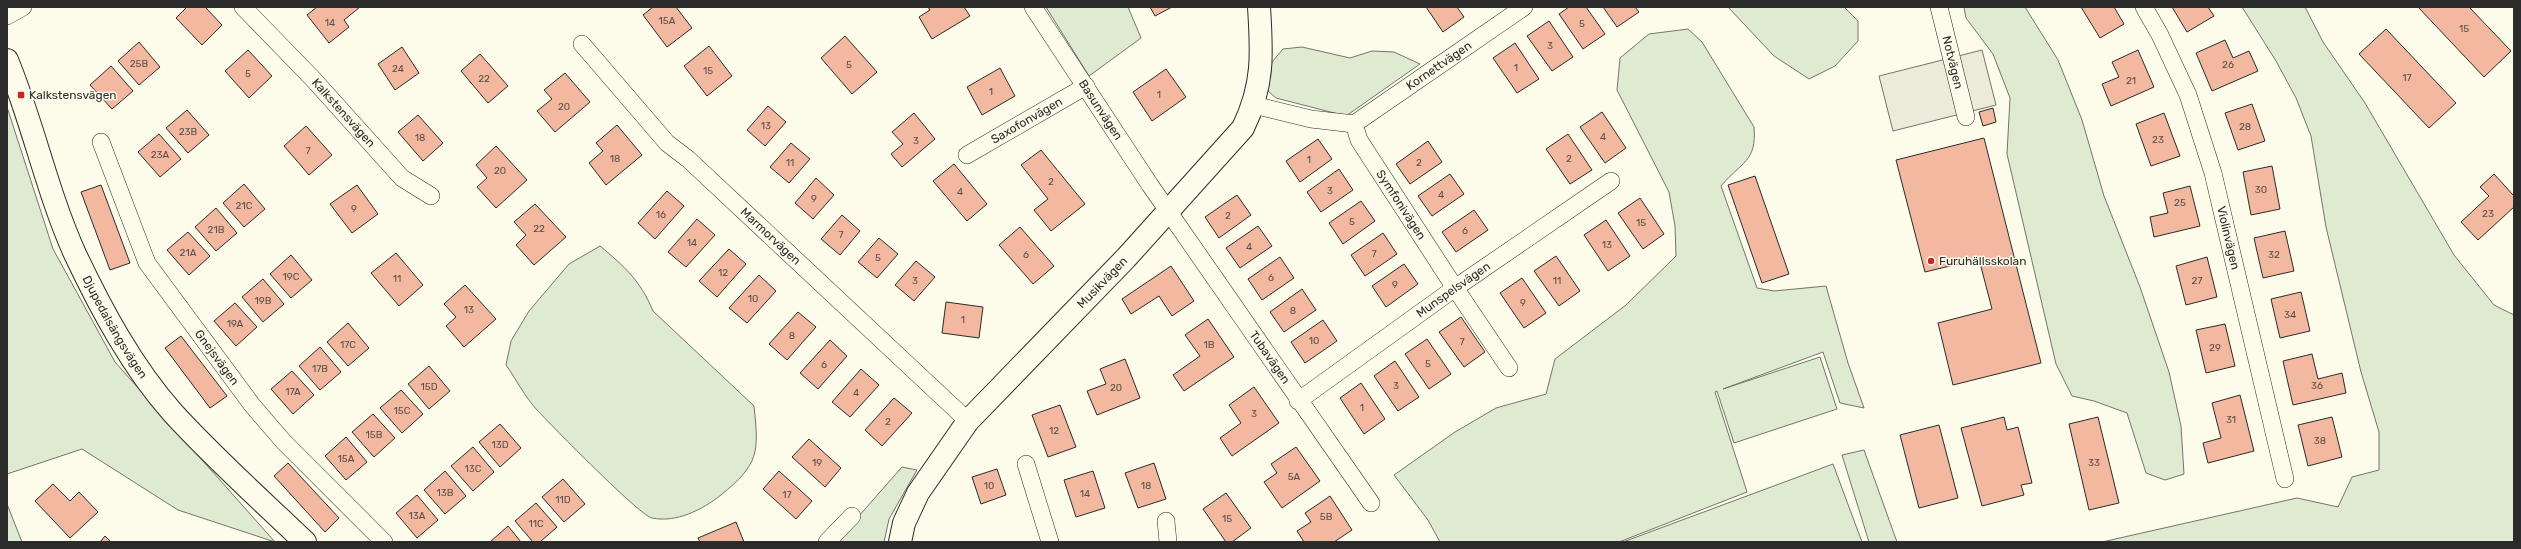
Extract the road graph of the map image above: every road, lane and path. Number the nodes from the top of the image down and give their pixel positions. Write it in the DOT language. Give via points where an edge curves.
graph roads {
  1 [pos="23,7"];
  2 [pos="243,7"];
  3 [pos="1033,7"];
  4 [pos="1259,7"];
  5 [pos="1524,7"];
  6 [pos="1938,7"];
  7 [pos="2144,7"];
  8 [pos="7,16"];
  9 [pos="582,44"];
  10 [pos="7,60"];
  11 [pos="1086,86"];
  12 [pos="1254,105"];
  13 [pos="1966,117"];
  14 [pos="1354,124"];
  15 [pos="101,142"];
  16 [pos="967,155"];
  17 [pos="1611,181"];
  18 [pos="431,196"];
  19 [pos="1170,211"];
  20 [pos="1455,288"];
  21 [pos="1509,368"];
  22 [pos="1298,401"];
  23 [pos="968,421"];
  24 [pos="1026,464"];
  25 [pos="2284,479"];
  26 [pos="1371,503"];
  27 [pos="852,516"];
  28 [pos="1166,521"];
  29 [pos="305,542"];
  30 [pos="383,542"];
  31 [pos="827,542"];
  32 [pos="900,542"];
  33 [pos="1050,542"];
  34 [pos="1168,542"];
  1 -- 8 [label="street"];
  2 -- 18 [label="street, Kalkstensvägen" via="313,79 402,178"];
  3 -- 11 [label="street, Basunvägen"];
  4 -- 12 [label="street, Musikvägen" via="1261,70"];
  5 -- 14 [label="street, Kornettvägen"];
  6 -- 13 [label="street, Notvägen"];
  7 -- 25 [label="street, Violinvägen" via="2188,95 2213,173"];
  9 -- 23 [label="street, Marmorvägen" via="667,143 688,159"];
  10 -- 29 [label="street, Djupedalsängsvägen" via="22,95 75,252 107,318 138,367 172,412"];
  11 -- 16 [label="street, Saxofonvägen"];
  11 -- 19 [label="street, Basunvägen"];
  12 -- 14 [label="street" via="1311,119"];
  12 -- 19 [label="street, Musikvägen" via="1243,128"];
  14 -- 20 [label="street, Symfonivägen" via="1359,140"];
  15 -- 30 [label="street, Gnejsvägen" via="147,263 252,405 283,441"];
  17 -- 20 [label="street, Munspelsvägen"];
  19 -- 22 [label="street, Tubavägen"];
  19 -- 23 [label="street, Musikvägen"];
  20 -- 21 [label="street, Symfonivägen"];
  20 -- 22 [label="street, Munspelsvägen"];
  22 -- 26 [label="street, Tubavägen"];
  23 -- 32 [label="street, Musikvägen" via="918,493 904,523"];
  24 -- 33 [label="street"];
  27 -- 31 [label="street"];
  28 -- 34 [label="street"];
}
